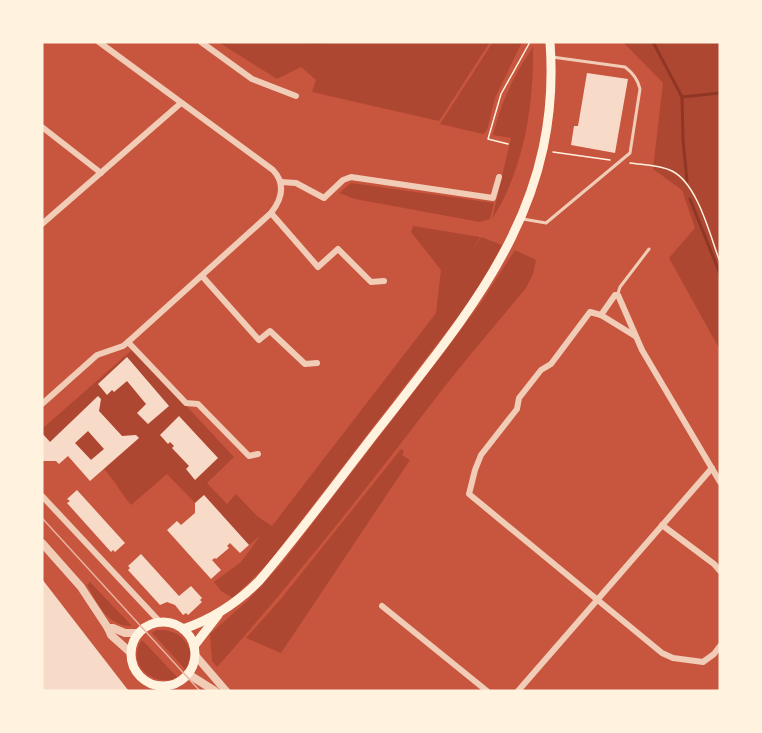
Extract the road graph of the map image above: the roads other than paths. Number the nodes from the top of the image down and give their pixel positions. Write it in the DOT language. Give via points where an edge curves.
graph roads {
  1 [pos="99,42"];
  2 [pos="201,42"];
  3 [pos="550,42"];
  4 [pos="551,57"];
  5 [pos="296,96"];
  6 [pos="181,103"];
  7 [pos="42,127"];
  8 [pos="101,173"];
  9 [pos="499,177"];
  10 [pos="281,182"];
  11 [pos="271,213"];
  12 [pos="521,218"];
  13 [pos="42,224"];
  14 [pos="649,249"];
  15 [pos="202,276"];
  16 [pos="384,281"];
  17 [pos="618,295"];
  18 [pos="601,315"];
  19 [pos="635,336"];
  20 [pos="128,342"];
  21 [pos="317,363"];
  22 [pos="42,405"];
  23 [pos="258,454"];
  24 [pos="712,468"];
  25 [pos="720,482"];
  26 [pos="42,496"];
  27 [pos="662,525"];
  28 [pos="42,543"];
  29 [pos="720,571"];
  30 [pos="598,599"];
  31 [pos="382,606"];
  32 [pos="218,615"];
  33 [pos="161,623"];
  34 [pos="108,627"];
  35 [pos="183,629"];
  36 [pos="139,633"];
  37 [pos="720,646"];
  38 [pos="194,651"];
  39 [pos="131,653"];
  40 [pos="188,674"];
  41 [pos="145,681"];
  42 [pos="162,689"];
  43 [pos="144,691"];
  44 [pos="215,691"];
  45 [pos="226,691"];
  46 [pos="487,691"];
  47 [pos="518,691"];
  1 -- 6 [label="street"];
  2 -- 5 [label="street" via="252,79"];
  3 -- 4 [label="main road"];
  4 -- 12 [label="main road" via="544,144"];
  4 -- 12 [label="lane" via="625,67 632,72 640,89 630,153 546,223"];
  6 -- 8 [label="street"];
  6 -- 10 [label="street" via="273,170"];
  7 -- 8 [label="street"];
  8 -- 13 [label="street"];
  9 -- 10 [label="street" via="493,198 351,177 324,198 296,183"];
  10 -- 11 [label="street" via="281,195"];
  11 -- 15 [label="street"];
  11 -- 16 [label="street" via="318,267 338,249 371,282"];
  12 -- 32 [label="main road" via="494,271 439,351 276,561 241,599"];
  14 -- 17 [label="lane"];
  15 -- 20 [label="street"];
  15 -- 21 [label="street" via="259,340 270,331 305,364"];
  17 -- 18 [label="street"];
  17 -- 19 [label="street"];
  18 -- 19 [label="street"];
  18 -- 30 [label="street" via="590,312 551,364 541,370 519,398 517,409 481,454 469,494"];
  19 -- 24 [label="street"];
  20 -- 22 [label="street" via="97,355"];
  20 -- 23 [label="street" via="186,403 198,404 249,456"];
  24 -- 25 [label="street"];
  24 -- 27 [label="street"];
  26 -- 33 [label="street"];
  27 -- 29 [label="street"];
  27 -- 30 [label="street"];
  28 -- 34 [label="street" via="81,587"];
  30 -- 37 [label="street" via="667,656 703,662"];
  30 -- 47 [label="street"];
  31 -- 46 [label="street"];
  32 -- 35 [label="main road"];
  32 -- 38 [label="main road"];
  33 -- 35 [label="main road"];
  33 -- 36 [label="main road"];
  34 -- 36 [label="street"];
  34 -- 39 [label="street" via="111,636"];
  35 -- 38 [label="main road"];
  36 -- 39 [label="main road"];
  38 -- 40 [label="main road"];
  38 -- 45 [label="street"];
  39 -- 41 [label="main road" via="134,667"];
  40 -- 42 [label="main road"];
  40 -- 44 [label="street"];
  41 -- 42 [label="main road"];
  41 -- 43 [label="main road"];
}
